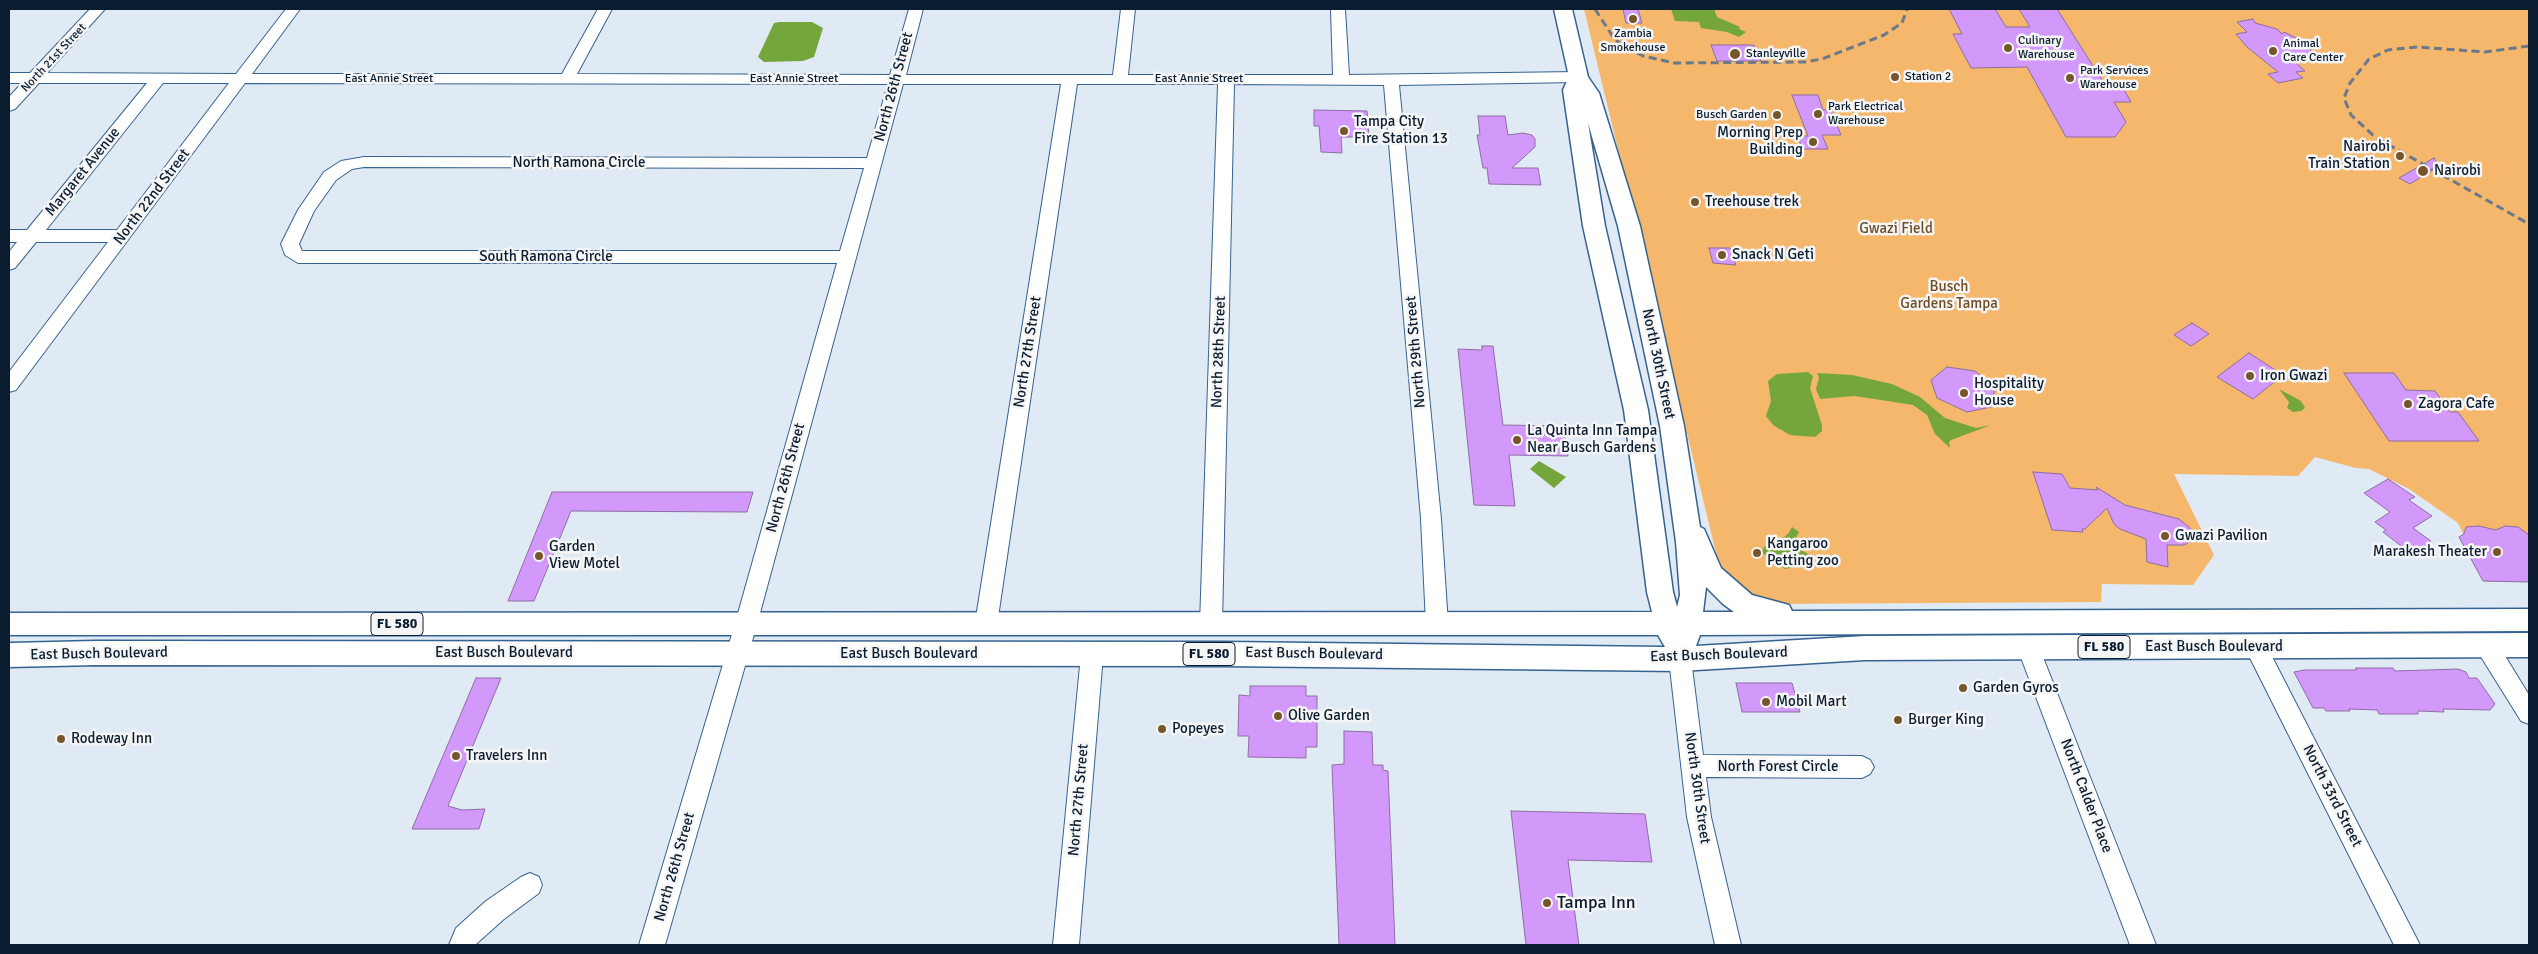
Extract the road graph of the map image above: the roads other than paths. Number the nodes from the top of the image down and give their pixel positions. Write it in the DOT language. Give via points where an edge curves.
graph roads {
  1 [pos="98,9"];
  2 [pos="294,9"];
  3 [pos="604,9"];
  4 [pos="916,9"];
  5 [pos="1128,9"];
  6 [pos="1338,9"];
  7 [pos="1563,9"];
  8 [pos="1578,76"];
  9 [pos="9,78"];
  10 [pos="34,78"];
  11 [pos="241,78"];
  12 [pos="158,79"];
  13 [pos="567,79"];
  14 [pos="896,79"];
  15 [pos="1070,79"];
  16 [pos="1120,79"];
  17 [pos="1226,79"];
  18 [pos="1341,79"];
  19 [pos="1391,80"];
  20 [pos="9,106"];
  21 [pos="873,163"];
  22 [pos="306,210"];
  23 [pos="9,236"];
  24 [pos="32,236"];
  25 [pos="123,236"];
  26 [pos="847,257"];
  27 [pos="9,264"];
  28 [pos="9,385"];
  29 [pos="1683,502"];
  30 [pos="2184,620"];
  31 [pos="2529,620"];
  32 [pos="1813,622"];
  33 [pos="1678,623"];
  34 [pos="9,624"];
  35 [pos="418,624"];
  36 [pos="746,624"];
  37 [pos="986,624"];
  38 [pos="1211,624"];
  39 [pos="1437,624"];
  40 [pos="2529,629"];
  41 [pos="2486,646"];
  42 [pos="2529,646"];
  43 [pos="2028,647"];
  44 [pos="2256,648"];
  45 [pos="204,653"];
  46 [pos="737,653"];
  47 [pos="9,655"];
  48 [pos="1092,655"];
  49 [pos="1680,659"];
  50 [pos="2529,714"];
  51 [pos="1694,766"];
  52 [pos="1862,767"];
  53 [pos="530,885"];
  54 [pos="462,945"];
  55 [pos="652,945"];
  56 [pos="1066,945"];
  57 [pos="1728,945"];
  58 [pos="2143,945"];
  59 [pos="2407,945"];
  1 -- 10 [label="street, North 21st Street"];
  2 -- 11 [label="street, North 22nd Street"];
  3 -- 13 [label="street"];
  4 -- 14 [label="street, North 26th Street"];
  5 -- 16 [label="street"];
  6 -- 18 [label="street"];
  7 -- 8 [label="main road, North 30th Street"];
  8 -- 19 [label="street, East Annie Street"];
  8 -- 29 [label="main road, North 30th Street" via="1589,93 1629,226 1672,426"];
  8 -- 33 [label="main road, North 30th Street" via="1573,90 1594,226 1636,410 1660,592"];
  9 -- 10 [label="street, East Annie Street"];
  10 -- 12 [label="street, East Annie Street"];
  10 -- 20 [label="street, North 21st Street"];
  11 -- 12 [label="street, East Annie Street"];
  11 -- 13 [label="street, East Annie Street"];
  11 -- 25 [label="street, North 22nd Street"];
  12 -- 24 [label="street, Margaret Avenue"];
  13 -- 14 [label="street, East Annie Street"];
  14 -- 15 [label="street, East Annie Street"];
  14 -- 21 [label="street, North 26th Street"];
  15 -- 16 [label="street, East Annie Street"];
  15 -- 37 [label="street, North 27th Street"];
  16 -- 17 [label="street, East Annie Street"];
  17 -- 18 [label="street, East Annie Street"];
  17 -- 38 [label="street, North 28th Street"];
  18 -- 19 [label="street, East Annie Street"];
  19 -- 39 [label="street, North 29th Street"];
  21 -- 22 [label="street, North Ramona Circle" via="364,162 346,165 330,176"];
  21 -- 26 [label="street, North 26th Street"];
  22 -- 26 [label="street, South Ramona Circle" via="290,244 291,251 298,257"];
  23 -- 24 [label="street"];
  24 -- 25 [label="street"];
  24 -- 27 [label="street, Margaret Avenue"];
  25 -- 28 [label="street, North 22nd Street"];
  26 -- 36 [label="street, North 26th Street"];
  29 -- 32 [label="main road" via="1711,575 1732,596 1745,605"];
  29 -- 33 [label="main road, North 30th Street" via="1693,595"];
  30 -- 31 [label="main road, East Busch Boulevard / FL 580"];
  30 -- 32 [label="main road, East Busch Boulevard / FL 580"];
  30 -- 43 [label="main road" via="2041,632 2031,636"];
  32 -- 33 [label="main road, East Busch Boulevard / FL 580"];
  33 -- 39 [label="main road, East Busch Boulevard / FL 580"];
  33 -- 49 [label="main road, North 30th Street"];
  34 -- 35 [label="main road, East Busch Boulevard / FL 580"];
  35 -- 36 [label="main road, East Busch Boulevard / FL 580"];
  35 -- 45 [label="main road" via="395,638 259,638"];
  36 -- 37 [label="main road, East Busch Boulevard / FL 580"];
  36 -- 46 [label="street, North 26th Street"];
  37 -- 38 [label="main road, East Busch Boulevard / FL 580"];
  38 -- 39 [label="main road, East Busch Boulevard / FL 580"];
  38 -- 48 [label="main road" via="1204,635 1195,637 1113,637 1102,642"];
  40 -- 41 [label="main road" via="2506,635"];
  41 -- 42 [label="main road, East Busch Boulevard / FL 580"];
  41 -- 44 [label="main road, East Busch Boulevard / FL 580"];
  41 -- 50 [label="street"];
  43 -- 44 [label="main road, East Busch Boulevard / FL 580"];
  43 -- 49 [label="main road, East Busch Boulevard / FL 580" via="1865,648"];
  43 -- 58 [label="street, North Calder Place"];
  44 -- 59 [label="street, North 33rd Street"];
  45 -- 46 [label="main road, East Busch Boulevard / FL 580"];
  45 -- 47 [label="main road, East Busch Boulevard / FL 580"];
  46 -- 48 [label="main road, East Busch Boulevard / FL 580"];
  46 -- 55 [label="street, North 26th Street"];
  48 -- 49 [label="main road, East Busch Boulevard / FL 580"];
  48 -- 56 [label="street, North 27th Street"];
  49 -- 51 [label="street, North 30th Street"];
  51 -- 52 [label="street, North Forest Circle"];
  51 -- 57 [label="street, North 30th Street" via="1699,818"];
  53 -- 54 [label="street" via="495,910 465,937"];
}
